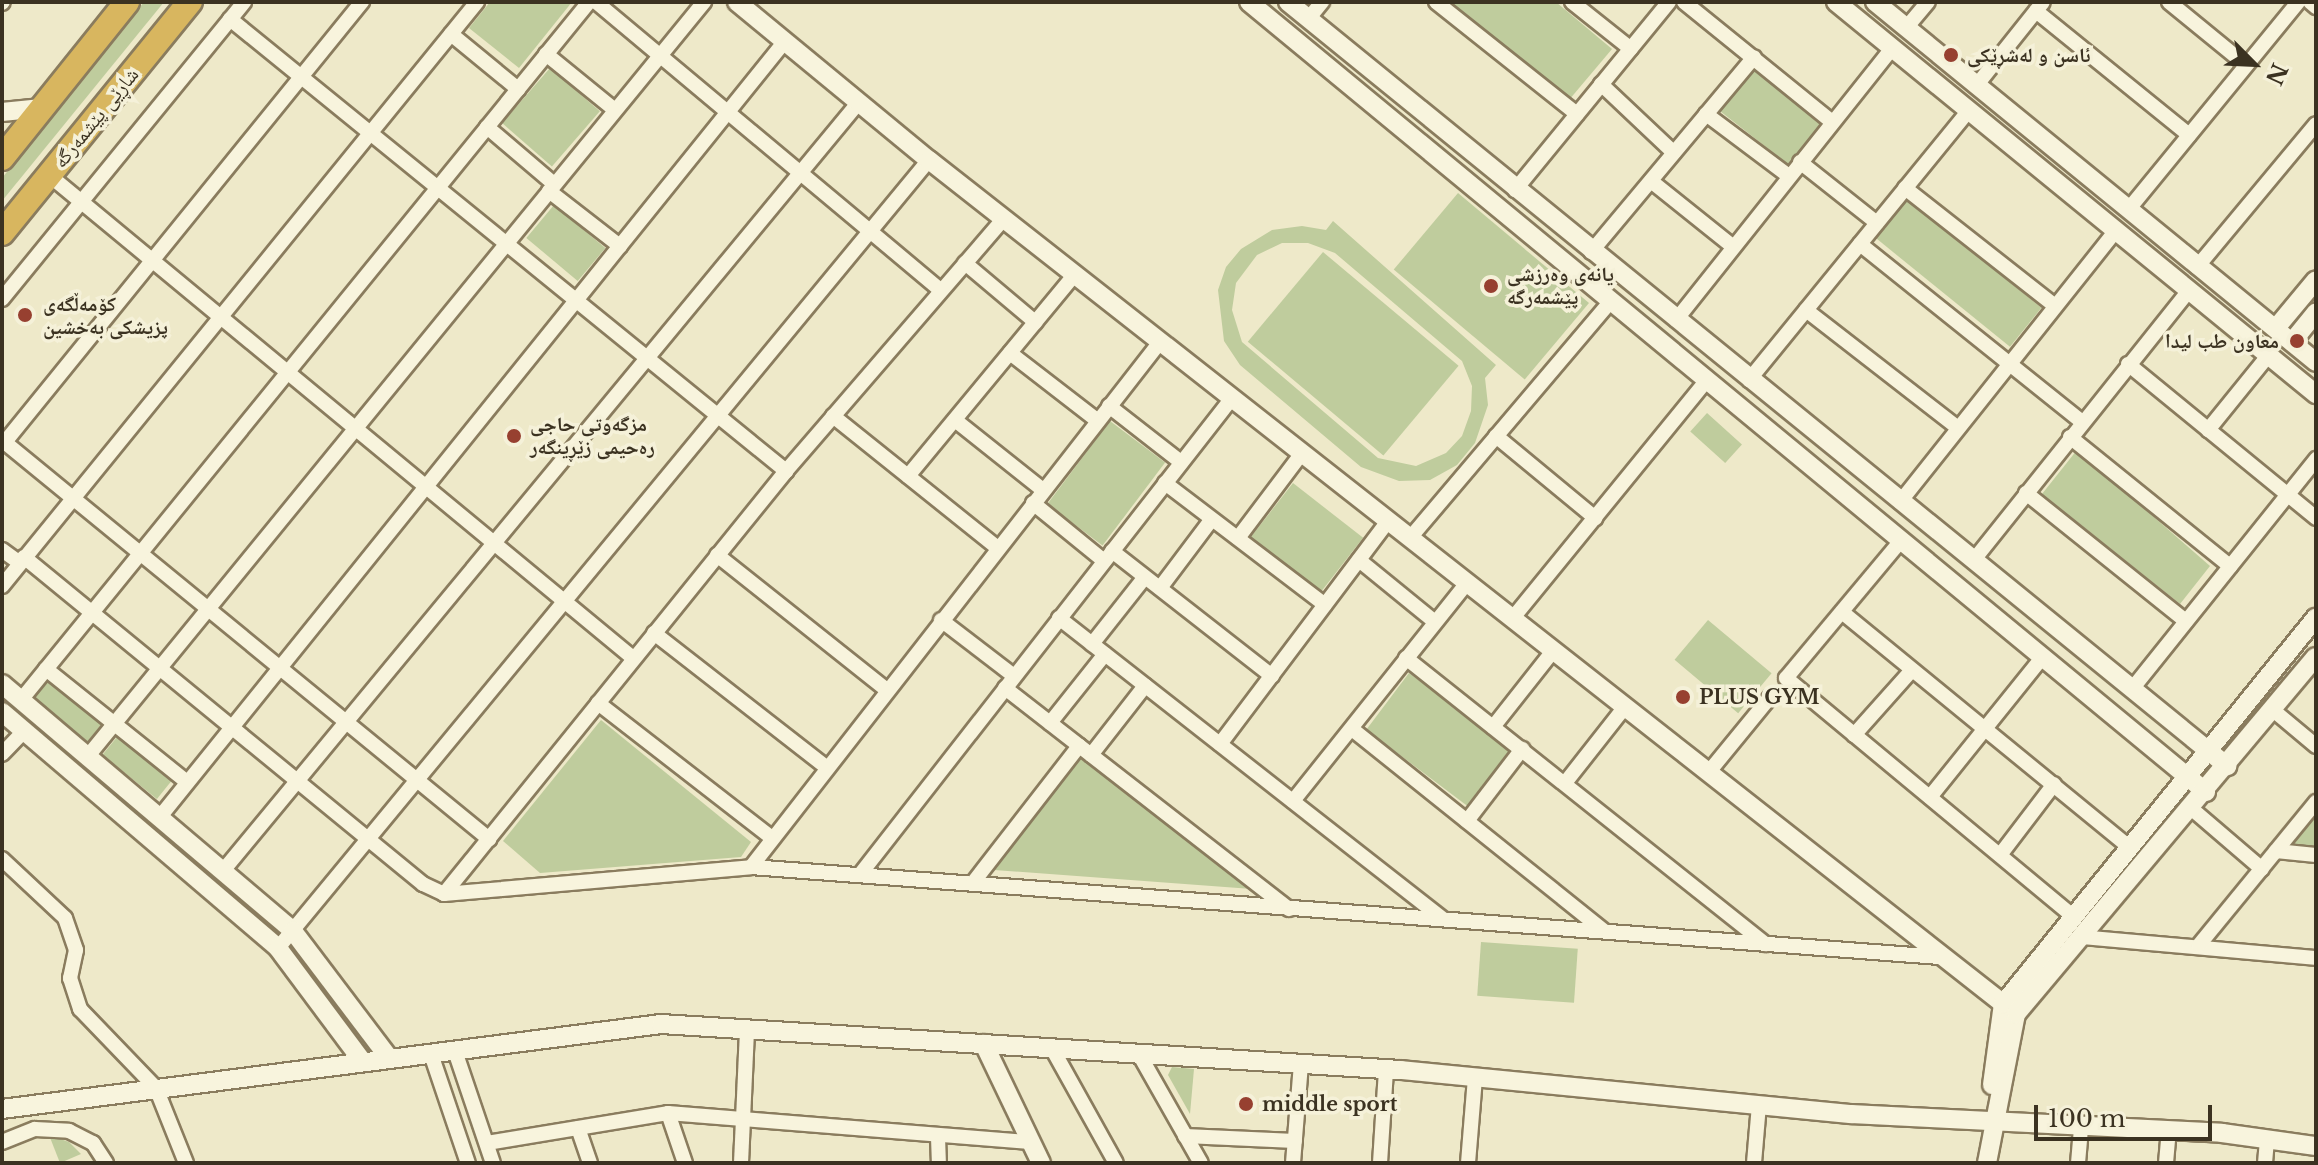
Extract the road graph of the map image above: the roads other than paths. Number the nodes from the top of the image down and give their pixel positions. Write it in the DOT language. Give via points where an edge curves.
graph roads {
  1 [pos="127,2"];
  2 [pos="190,2"];
  3 [pos="244,2"];
  4 [pos="362,2"];
  5 [pos="477,2"];
  6 [pos="589,2"];
  7 [pos="596,2"];
  8 [pos="704,2"];
  9 [pos="737,2"];
  10 [pos="1249,2"];
  11 [pos="1288,2"];
  12 [pos="1322,2"];
  13 [pos="1436,2"];
  14 [pos="1572,2"];
  15 [pos="1669,2"];
  16 [pos="1684,2"];
  17 [pos="1836,2"];
  18 [pos="1875,2"];
  19 [pos="1928,2"];
  20 [pos="2169,2"];
  21 [pos="2298,2"];
  22 [pos="2310,2"];
  23 [pos="2040,6"];
  24 [pos="2316,7"];
  25 [pos="1309,18"];
  26 [pos="230,19"];
  27 [pos="1906,28"];
  28 [pos="451,34"];
  29 [pos="785,41"];
  30 [pos="1892,48"];
  31 [pos="1631,49"];
  32 [pos="546,54"];
  33 [pos="659,54"];
  34 [pos="1754,57"];
  35 [pos="2246,65"];
  36 [pos="301,77"];
  37 [pos="1601,84"];
  38 [pos="1976,86"];
  39 [pos="518,89"];
  40 [pos="859,102"];
  41 [pos="42,108"];
  42 [pos="615,110"];
  43 [pos="1969,110"];
  44 [pos="2,112"];
  45 [pos="728,112"];
  46 [pos="1577,114"];
  47 [pos="1706,114"];
  48 [pos="1832,122"];
  49 [pos="2316,124"];
  50 [pos="487,127"];
  51 [pos="370,133"];
  52 [pos="2189,135"];
  53 [pos="1458,144"];
  54 [pos="1674,153"];
  55 [pos="2,158"];
  56 [pos="929,160"];
  57 [pos="1443,161"];
  58 [pos="1800,162"];
  59 [pos="800,173"];
  60 [pos="49,175"];
  61 [pos="2086,175"];
  62 [pos="1789,176"];
  63 [pos="1651,181"];
  64 [pos="437,187"];
  65 [pos="552,188"];
  66 [pos="1905,188"];
  67 [pos="1515,190"];
  68 [pos="2070,193"];
  69 [pos="81,202"];
  70 [pos="2128,210"];
  71 [pos="1004,218"];
  72 [pos="1877,223"];
  73 [pos="2116,230"];
  74 [pos="870,231"];
  75 [pos="2,233"];
  76 [pos="506,244"];
  77 [pos="1860,244"];
  78 [pos="620,246"];
  79 [pos="1732,246"];
  80 [pos="1591,252"];
  81 [pos="152,261"];
  82 [pos="965,263"];
  83 [pos="2197,267"];
  84 [pos="1075,274"];
  85 [pos="2316,280"];
  86 [pos="941,290"];
  87 [pos="2189,290"];
  88 [pos="2,299"];
  89 [pos="576,301"];
  90 [pos="1611,301"];
  91 [pos="2055,306"];
  92 [pos="1806,310"];
  93 [pos="2316,312"];
  94 [pos="219,317"];
  95 [pos="1676,320"];
  96 [pos="1035,322"];
  97 [pos="2276,328"];
  98 [pos="1160,342"];
  99 [pos="2292,342"];
  100 [pos="1010,353"];
  101 [pos="2268,356"];
  102 [pos="647,358"];
  103 [pos="2010,362"];
  104 [pos="2316,362"];
  105 [pos="2128,364"];
  106 [pos="286,372"];
  107 [pos="1749,380"];
  108 [pos="1706,381"];
  109 [pos="2316,394"];
  110 [pos="1232,398"];
  111 [pos="1774,401"];
  112 [pos="1109,406"];
  113 [pos="717,415"];
  114 [pos="833,416"];
  115 [pos="955,420"];
  116 [pos="1098,421"];
  117 [pos="1757,422"];
  118 [pos="2082,422"];
  119 [pos="1958,428"];
  120 [pos="2208,430"];
  121 [pos="357,431"];
  122 [pos="1496,436"];
  123 [pos="2070,437"];
  124 [pos="3,441"];
  125 [pos="1302,453"];
  126 [pos="2316,459"];
  127 [pos="1181,462"];
  128 [pos="786,471"];
  129 [pos="908,476"];
  130 [pos="1165,483"];
  131 [pos="426,487"];
  132 [pos="1043,490"];
  133 [pos="2026,493"];
  134 [pos="2288,494"];
  135 [pos="72,497"];
  136 [pos="1900,502"];
  137 [pos="1033,503"];
  138 [pos="1595,518"];
  139 [pos="2316,518"];
  140 [pos="1212,519"];
  141 [pos="1388,521"];
  142 [pos="1238,538"];
  143 [pos="1410,538"];
  144 [pos="493,543"];
  145 [pos="1899,543"];
  146 [pos="998,548"];
  147 [pos="2,550"];
  148 [pos="138,553"];
  149 [pos="717,555"];
  150 [pos="1108,556"];
  151 [pos="22,560"];
  152 [pos="1359,560"];
  153 [pos="1973,561"];
  154 [pos="2230,566"];
  155 [pos="1145,577"];
  156 [pos="1467,583"];
  157 [pos="2,586"];
  158 [pos="1160,588"];
  159 [pos="562,600"];
  160 [pos="1325,605"];
  161 [pos="92,612"];
  162 [pos="210,612"];
  163 [pos="1842,612"];
  164 [pos="1059,618"];
  165 [pos="2316,618"];
  166 [pos="1512,619"];
  167 [pos="941,620"];
  168 [pos="2186,621"];
  169 [pos="1435,622"];
  170 [pos="654,633"];
  171 [pos="1092,644"];
  172 [pos="1553,651"];
  173 [pos="1105,654"];
  174 [pos="2316,657"];
  175 [pos="633,658"];
  176 [pos="1406,658"];
  177 [pos="2041,659"];
  178 [pos="46,669"];
  179 [pos="279,670"];
  180 [pos="1912,670"];
  181 [pos="163,671"];
  182 [pos="1272,676"];
  183 [pos="1010,682"];
  184 [pos="2,684"];
  185 [pos="1145,686"];
  186 [pos="2132,689"];
  187 [pos="887,690"];
  188 [pos="1771,696"];
  189 [pos="21,700"];
  190 [pos="598,703"];
  191 [pos="1624,708"];
  192 [pos="2273,710"];
  193 [pos="2,712"];
  194 [pos="344,723"];
  195 [pos="1050,723"];
  196 [pos="115,724"];
  197 [pos="1493,727"];
  198 [pos="232,728"];
  199 [pos="1983,728"];
  200 [pos="1352,729"];
  201 [pos="24,731"];
  202 [pos="1854,735"];
  203 [pos="1220,744"];
  204 [pos="2316,746"];
  205 [pos="1522,749"];
  206 [pos="1085,751"];
  207 [pos="2209,752"];
  208 [pos="2,754"];
  209 [pos="88,756"];
  210 [pos="2227,766"];
  211 [pos="826,767"];
  212 [pos="1708,773"];
  213 [pos="2188,777"];
  214 [pos="412,780"];
  215 [pos="187,782"];
  216 [pos="298,782"];
  217 [pos="1565,783"];
  218 [pos="2054,784"];
  219 [pos="2206,792"];
  220 [pos="1930,797"];
  221 [pos="1293,801"];
  222 [pos="2316,802"];
  223 [pos="2192,809"];
  224 [pos="159,818"];
  225 [pos="1467,821"];
  226 [pos="771,837"];
  227 [pos="367,838"];
  228 [pos="489,839"];
  229 [pos="2130,848"];
  230 [pos="2276,851"];
  231 [pos="2000,855"];
  232 [pos="2316,855"];
  233 [pos="2,859"];
  234 [pos="751,867"];
  235 [pos="2262,869"];
  236 [pos="222,872"];
  237 [pos="862,872"];
  238 [pos="972,884"];
  239 [pos="444,894"];
  240 [pos="1289,909"];
  241 [pos="2074,917"];
  242 [pos="1443,919"];
  243 [pos="293,931"];
  244 [pos="1604,931"];
  245 [pos="2081,937"];
  246 [pos="1766,944"];
  247 [pos="2199,945"];
  248 [pos="278,948"];
  249 [pos="1940,957"];
  250 [pos="2316,958"];
  251 [pos="2010,1009"];
  252 [pos="747,1030"];
  253 [pos="984,1044"];
  254 [pos="1053,1050"];
  255 [pos="455,1051"];
  256 [pos="431,1054"];
  257 [pos="1139,1054"];
  258 [pos="389,1058"];
  259 [pos="363,1062"];
  260 [pos="1301,1063"];
  261 [pos="1386,1069"];
  262 [pos="1475,1077"];
  263 [pos="156,1088"];
  264 [pos="1759,1105"];
  265 [pos="2,1109"];
  266 [pos="668,1113"];
  267 [pos="1992,1119"];
  268 [pos="744,1122"];
  269 [pos="2081,1125"];
  270 [pos="578,1128"];
  271 [pos="2169,1130"];
  272 [pos="1185,1136"];
  273 [pos="938,1137"];
  274 [pos="2267,1139"];
  275 [pos="1295,1141"];
  276 [pos="2,1142"];
  277 [pos="1030,1142"];
  278 [pos="487,1143"];
  279 [pos="2316,1146"];
  280 [pos="106,1163"];
  281 [pos="186,1163"];
  282 [pos="468,1163"];
  283 [pos="493,1163"];
  284 [pos="590,1163"];
  285 [pos="685,1163"];
  286 [pos="741,1163"];
  287 [pos="939,1163"];
  288 [pos="1041,1163"];
  289 [pos="1116,1163"];
  290 [pos="1201,1163"];
  291 [pos="1293,1163"];
  292 [pos="1380,1163"];
  293 [pos="1468,1163"];
  294 [pos="1754,1163"];
  295 [pos="1987,1163"];
  296 [pos="2078,1163"];
  297 [pos="2166,1163"];
  298 [pos="2265,1163"];
  1 -- 41 [label="highway"];
  2 -- 60 [label="highway, شاڕێی پێشمەرگە"];
  3 -- 26 [label="street"];
  4 -- 36 [label="street"];
  5 -- 28 [label="street"];
  6 -- 32 [label="street"];
  7 -- 33 [label="street"];
  8 -- 33 [label="street"];
  9 -- 29 [label="street"];
  10 -- 57 [label="street"];
  11 -- 25 [label="street"];
  12 -- 25 [label="street"];
  13 -- 46 [label="street"];
  14 -- 31 [label="street"];
  15 -- 31 [label="street"];
  16 -- 34 [label="street"];
  17 -- 30 [label="street"];
  18 -- 27 [label="street"];
  19 -- 27 [label="street"];
  20 -- 35 [label="street"];
  21 -- 35 [label="street"];
  22 -- 24 [label="street"];
  23 -- 38 [label="street"];
  23 -- 52 [label="street"];
  25 -- 53 [label="street"];
  26 -- 36 [label="street"];
  26 -- 69 [label="street"];
  27 -- 38 [label="street"];
  28 -- 39 [label="street"];
  28 -- 51 [label="street"];
  29 -- 40 [label="street"];
  29 -- 45 [label="street"];
  30 -- 43 [label="street"];
  30 -- 48 [label="street"];
  31 -- 37 [label="street"];
  32 -- 39 [label="street"];
  32 -- 42 [label="street"];
  33 -- 42 [label="street"];
  33 -- 45 [label="street"];
  34 -- 47 [label="street"];
  34 -- 48 [label="street"];
  35 -- 52 [label="street"];
  36 -- 51 [label="street"];
  36 -- 81 [label="street"];
  37 -- 46 [label="street"];
  37 -- 54 [label="street"];
  38 -- 61 [label="street"];
  39 -- 50 [label="street"];
  40 -- 56 [label="street"];
  40 -- 59 [label="street"];
  41 -- 44 [label="street"];
  41 -- 55 [label="highway"];
  42 -- 65 [label="street"];
  43 -- 66 [label="street"];
  43 -- 68 [label="street"];
  45 -- 59 [label="street"];
  45 -- 78 [label="street"];
  46 -- 67 [label="street"];
  47 -- 54 [label="street"];
  47 -- 62 [label="street"];
  48 -- 58 [label="street"];
  49 -- 83 [label="street"];
  50 -- 64 [label="street"];
  50 -- 65 [label="street"];
  51 -- 64 [label="street"];
  51 -- 94 [label="street"];
  52 -- 70 [label="street"];
  53 -- 57 [label="street"];
  53 -- 67 [label="street"];
  54 -- 63 [label="street"];
  56 -- 71 [label="street"];
  56 -- 74 [label="street"];
  57 -- 90 [label="street"];
  58 -- 62 [label="street"];
  58 -- 72 [label="street"];
  59 -- 74 [label="street"];
  59 -- 102 [label="street"];
  60 -- 69 [label="street"];
  60 -- 75 [label="highway, شاڕێی پێشمەرگە"];
  61 -- 68 [label="street"];
  61 -- 70 [label="street"];
  62 -- 79 [label="street"];
  63 -- 79 [label="street"];
  63 -- 80 [label="street"];
  64 -- 76 [label="street"];
  64 -- 106 [label="street"];
  65 -- 76 [label="street"];
  65 -- 78 [label="street"];
  66 -- 72 [label="street"];
  66 -- 91 [label="street"];
  67 -- 80 [label="street"];
  68 -- 73 [label="street"];
  69 -- 81 [label="street"];
  69 -- 88 [label="street"];
  70 -- 83 [label="street"];
  71 -- 82 [label="street"];
  71 -- 84 [label="street"];
  72 -- 77 [label="street"];
  73 -- 87 [label="street"];
  73 -- 91 [label="street"];
  74 -- 86 [label="street"];
  74 -- 113 [label="street"];
  76 -- 89 [label="street"];
  76 -- 121 [label="street"];
  77 -- 92 [label="street"];
  77 -- 103 [label="street"];
  78 -- 89 [label="street"];
  79 -- 95 [label="street"];
  80 -- 95 [label="street"];
  81 -- 94 [label="street"];
  81 -- 124 [label="street"];
  82 -- 86 [label="street"];
  82 -- 96 [label="street"];
  83 -- 97 [label="street"];
  84 -- 96 [label="street"];
  84 -- 98 [label="street"];
  85 -- 97 [label="street"];
  86 -- 114 [label="street"];
  87 -- 101 [label="street"];
  87 -- 105 [label="street"];
  89 -- 102 [label="street"];
  89 -- 131 [label="street"];
  90 -- 108 [label="street"];
  90 -- 122 [label="street"];
  91 -- 103 [label="street"];
  92 -- 107 [label="street"];
  92 -- 119 [label="street"];
  93 -- 99 [label="street"];
  94 -- 106 [label="street"];
  94 -- 135 [label="street"];
  95 -- 107 [label="street"];
  96 -- 100 [label="street"];
  97 -- 99 [label="street"];
  98 -- 110 [label="street"];
  98 -- 112 [label="street"];
  99 -- 104 [label="street"];
  100 -- 115 [label="street"];
  100 -- 116 [label="street"];
  101 -- 109 [label="street"];
  101 -- 120 [label="street"];
  102 -- 113 [label="street"];
  102 -- 144 [label="street"];
  103 -- 118 [label="street"];
  103 -- 119 [label="street"];
  105 -- 118 [label="street"];
  105 -- 120 [label="street"];
  106 -- 121 [label="street"];
  106 -- 148 [label="street"];
  107 -- 111 [label="street"];
  108 -- 117 [label="street"];
  108 -- 138 [label="street"];
  110 -- 125 [label="street"];
  110 -- 127 [label="street"];
  111 -- 117 [label="street"];
  111 -- 136 [label="street"];
  112 -- 116 [label="street"];
  112 -- 127 [label="street"];
  113 -- 128 [label="street"];
  113 -- 159 [label="street"];
  114 -- 128 [label="street"];
  114 -- 129 [label="street"];
  115 -- 129 [label="street"];
  115 -- 132 [label="street"];
  116 -- 132 [label="street"];
  117 -- 145 [label="street"];
  118 -- 123 [label="street"];
  119 -- 136 [label="street"];
  120 -- 134 [label="street"];
  121 -- 131 [label="street"];
  121 -- 162 [label="street"];
  122 -- 138 [label="street"];
  122 -- 143 [label="street"];
  123 -- 133 [label="street"];
  123 -- 154 [label="street"];
  124 -- 135 [label="street"];
  125 -- 141 [label="street"];
  125 -- 142 [label="street"];
  126 -- 134 [label="street"];
  127 -- 130 [label="street"];
  128 -- 149 [label="street"];
  129 -- 146 [label="street"];
  130 -- 140 [label="street"];
  130 -- 150 [label="street"];
  131 -- 144 [label="street"];
  131 -- 179 [label="street"];
  132 -- 137 [label="street"];
  133 -- 153 [label="street"];
  133 -- 168 [label="street"];
  134 -- 139 [label="street"];
  134 -- 154 [label="street"];
  135 -- 148 [label="street"];
  135 -- 151 [label="street"];
  136 -- 153 [label="street"];
  137 -- 146 [label="street"];
  137 -- 150 [label="street"];
  138 -- 166 [label="street"];
  140 -- 142 [label="street"];
  140 -- 158 [label="street"];
  141 -- 143 [label="street"];
  141 -- 152 [label="street"];
  142 -- 160 [label="street"];
  143 -- 156 [label="street"];
  144 -- 159 [label="street"];
  144 -- 194 [label="street"];
  145 -- 163 [label="street"];
  145 -- 177 [label="street"];
  146 -- 167 [label="street"];
  147 -- 151 [label="street"];
  148 -- 161 [label="street"];
  148 -- 162 [label="street"];
  149 -- 170 [label="street"];
  149 -- 187 [label="street"];
  150 -- 155 [label="street"];
  150 -- 164 [label="street"];
  151 -- 157 [label="street"];
  151 -- 161 [label="street"];
  152 -- 160 [label="street"];
  152 -- 169 [label="street"];
  153 -- 186 [label="street"];
  154 -- 168 [label="street"];
  155 -- 158 [label="street"];
  155 -- 171 [label="street"];
  156 -- 166 [label="street"];
  156 -- 169 [label="street"];
  158 -- 182 [label="street"];
  159 -- 175 [label="street"];
  159 -- 214 [label="street"];
  160 -- 182 [label="street"];
  161 -- 178 [label="street"];
  161 -- 181 [label="street"];
  162 -- 179 [label="street"];
  162 -- 181 [label="street"];
  163 -- 180 [label="street"];
  163 -- 202 [label="street" via="1786,678"];
  164 -- 171 [label="street"];
  164 -- 183 [label="street"];
  165 -- 207 [label="street"];
  166 -- 172 [label="street"];
  167 -- 183 [label="street"];
  167 -- 187 [label="street"];
  168 -- 186 [label="street"];
  169 -- 176 [label="street"];
  170 -- 175 [label="street"];
  170 -- 211 [label="street"];
  171 -- 173 [label="street"];
  172 -- 191 [label="street"];
  172 -- 197 [label="street"];
  173 -- 185 [label="street"];
  173 -- 195 [label="street"];
  174 -- 192 [label="street"];
  175 -- 190 [label="street"];
  176 -- 197 [label="street"];
  176 -- 200 [label="street"];
  177 -- 199 [label="street"];
  177 -- 213 [label="street"];
  178 -- 189 [label="street"];
  178 -- 196 [label="street"];
  179 -- 194 [label="street"];
  179 -- 198 [label="street"];
  180 -- 199 [label="street"];
  180 -- 202 [label="street"];
  181 -- 196 [label="street"];
  181 -- 198 [label="street"];
  182 -- 203 [label="street"];
  183 -- 195 [label="street"];
  183 -- 237 [label="street"];
  184 -- 189 [label="street"];
  185 -- 203 [label="street"];
  185 -- 206 [label="street"];
  186 -- 207 [label="street"];
  187 -- 211 [label="street"];
  188 -- 212 [label="street"];
  189 -- 209 [label="street"];
  190 -- 226 [label="street"];
  190 -- 228 [label="street"];
  191 -- 212 [label="street"];
  191 -- 217 [label="street"];
  192 -- 204 [label="street"];
  192 -- 210 [label="street"];
  193 -- 201 [label="street"];
  194 -- 214 [label="street"];
  194 -- 216 [label="street"];
  195 -- 206 [label="street"];
  196 -- 209 [label="street"];
  196 -- 215 [label="street"];
  197 -- 205 [label="street"];
  198 -- 215 [label="street"];
  198 -- 216 [label="street"];
  199 -- 218 [label="street"];
  199 -- 220 [label="street"];
  200 -- 221 [label="street"];
  200 -- 225 [label="street"];
  201 -- 208 [label="street"];
  201 -- 248 [label="street"];
  202 -- 220 [label="street"];
  203 -- 221 [label="street"];
  205 -- 217 [label="street"];
  205 -- 225 [label="street"];
  206 -- 238 [label="street"];
  206 -- 240 [label="street"];
  207 -- 210 [label="street"];
  207 -- 213 [label="street"];
  209 -- 224 [label="street"];
  210 -- 219 [label="street"];
  211 -- 226 [label="street"];
  212 -- 249 [label="street"];
  213 -- 219 [label="street"];
  213 -- 229 [label="street"];
  214 -- 227 [label="street"];
  214 -- 228 [label="street"];
  215 -- 224 [label="street"];
  216 -- 227 [label="street"];
  216 -- 236 [label="street"];
  217 -- 246 [label="street"];
  218 -- 229 [label="street"];
  218 -- 231 [label="street"];
  219 -- 223 [label="street"];
  220 -- 231 [label="street"];
  221 -- 242 [label="street"];
  222 -- 230 [label="street"];
  223 -- 235 [label="street"];
  223 -- 245 [label="street"];
  224 -- 236 [label="street"];
  225 -- 244 [label="street"];
  226 -- 234 [label="street"];
  227 -- 239 [label="street"];
  227 -- 243 [label="street"];
  228 -- 239 [label="street"];
  229 -- 241 [label="street"];
  230 -- 232 [label="street"];
  230 -- 235 [label="street"];
  231 -- 241 [label="street"];
  233 -- 263 [label="street" via="65,918 76,950 70,978 80,1009"];
  234 -- 237 [label="street"];
  234 -- 239 [label="street"];
  235 -- 247 [label="street"];
  236 -- 243 [label="street"];
  237 -- 238 [label="street"];
  238 -- 240 [label="street"];
  240 -- 242 [label="street"];
  241 -- 251 [label="street"];
  242 -- 244 [label="street"];
  243 -- 248 [label="street"];
  243 -- 258 [label="street"];
  244 -- 246 [label="street"];
  245 -- 247 [label="street"];
  245 -- 251 [label="street"];
  246 -- 249 [label="street"];
  247 -- 250 [label="street"];
  248 -- 259 [label="street"];
  249 -- 251 [label="street"];
  251 -- 267 [label="street"];
  252 -- 253 [label="street"];
  252 -- 255 [label="street" via="661,1024"];
  252 -- 268 [label="street"];
  253 -- 254 [label="street"];
  253 -- 277 [label="street"];
  254 -- 257 [label="street"];
  254 -- 289 [label="street"];
  255 -- 256 [label="street"];
  255 -- 278 [label="street"];
  256 -- 258 [label="street"];
  256 -- 282 [label="street"];
  257 -- 260 [label="street"];
  257 -- 272 [label="street"];
  258 -- 259 [label="street"];
  259 -- 263 [label="street"];
  260 -- 261 [label="street"];
  260 -- 275 [label="street"];
  261 -- 262 [label="street"];
  261 -- 292 [label="street"];
  262 -- 264 [label="street"];
  262 -- 293 [label="street"];
  263 -- 265 [label="street"];
  263 -- 281 [label="street"];
  264 -- 267 [label="street"];
  264 -- 294 [label="street"];
  266 -- 268 [label="street"];
  266 -- 270 [label="street"];
  266 -- 285 [label="street"];
  267 -- 269 [label="street"];
  267 -- 295 [label="street"];
  268 -- 273 [label="street"];
  268 -- 286 [label="street"];
  269 -- 271 [label="street"];
  269 -- 296 [label="street"];
  270 -- 278 [label="street"];
  270 -- 284 [label="street"];
  271 -- 274 [label="street"];
  271 -- 297 [label="street"];
  272 -- 275 [label="street"];
  272 -- 290 [label="street"];
  273 -- 277 [label="street"];
  273 -- 287 [label="street"];
  274 -- 279 [label="street"];
  274 -- 298 [label="street"];
  275 -- 291 [label="street"];
  276 -- 280 [label="street" via="35,1129 69,1131 93,1143"];
  277 -- 288 [label="street"];
  278 -- 283 [label="street"];
}
